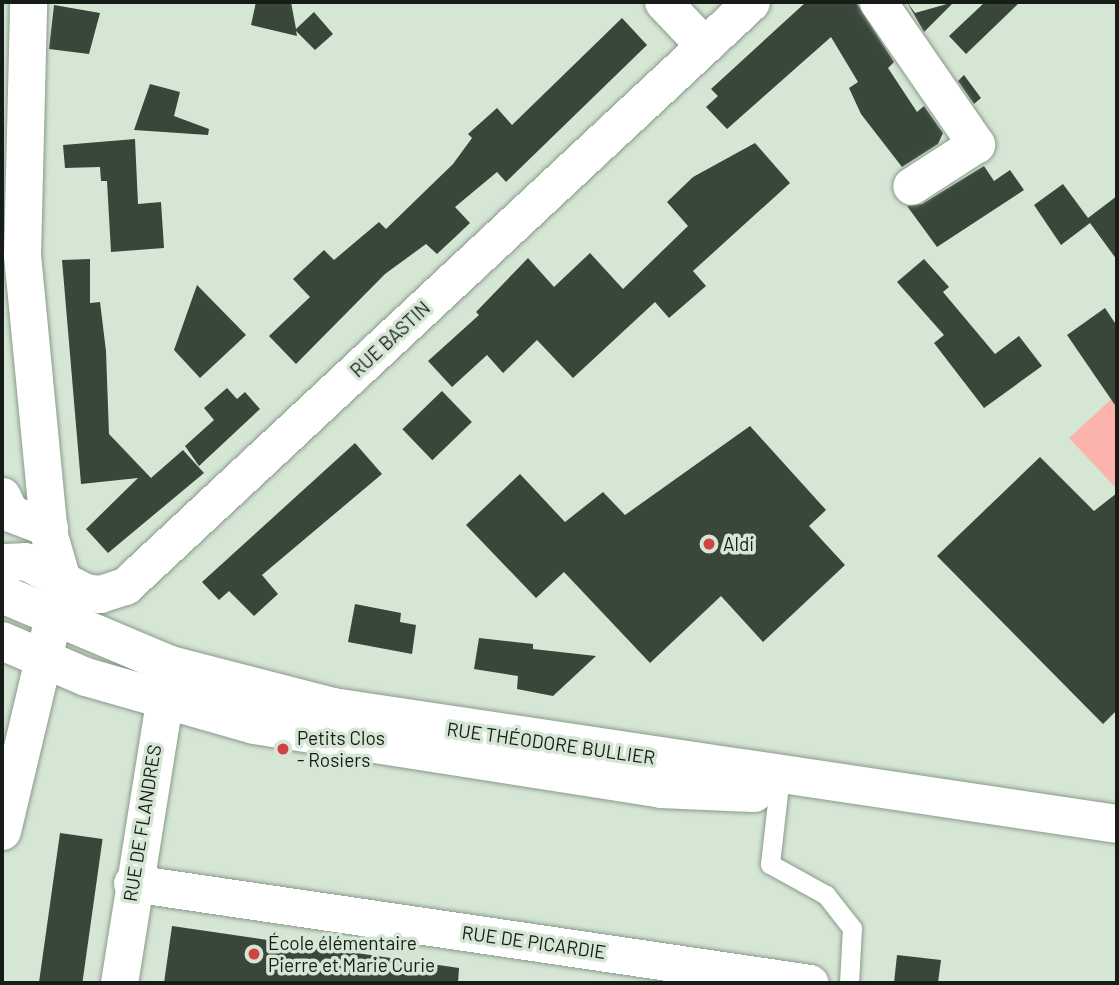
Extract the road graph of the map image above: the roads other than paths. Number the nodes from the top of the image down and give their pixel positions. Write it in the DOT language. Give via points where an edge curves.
graph roads {
  1 [pos="28,2"];
  2 [pos="663,2"];
  3 [pos="751,2"];
  4 [pos="878,2"];
  5 [pos="704,45"];
  6 [pos="911,186"];
  7 [pos="2,496"];
  8 [pos="48,528"];
  9 [pos="2,562"];
  10 [pos="62,580"];
  11 [pos="2,594"];
  12 [pos="52,618"];
  13 [pos="2,641"];
  14 [pos="41,658"];
  15 [pos="170,665"];
  16 [pos="160,701"];
  17 [pos="779,785"];
  18 [pos="1117,824"];
  19 [pos="2,831"];
  20 [pos="1117,843"];
  21 [pos="132,883"];
  22 [pos="119,983"];
  23 [pos="810,983"];
  24 [pos="849,983"];
  1 -- 8 [label="street" via="22,255"];
  2 -- 5 [label="street"];
  3 -- 5 [label="street, RUE BASTIN"];
  4 -- 6 [label="street" via="976,144"];
  5 -- 10 [label="street, RUE BASTIN" via="136,577 100,594"];
  7 -- 8 [label="street" via="10,513"];
  8 -- 10 [label="street"];
  9 -- 10 [label="street, RUE BASTIN" via="24,561"];
  10 -- 12 [label="street"];
  11 -- 12 [label="main road, RUE THÉODORE BULLIER"];
  12 -- 14 [label="street"];
  12 -- 15 [label="main road, RUE THÉODORE BULLIER"];
  13 -- 14 [label="main road, RUE THÉODORE BULLIER"];
  14 -- 16 [label="main road, RUE THÉODORE BULLIER"];
  14 -- 19 [label="street"];
  15 -- 16 [label="street, RUE DE FLANDRES"];
  15 -- 17 [label="main road, RUE THÉODORE BULLIER" via="401,721"];
  16 -- 17 [label="main road, RUE THÉODORE BULLIER" via="254,725 585,779 677,791"];
  16 -- 21 [label="street, RUE DE FLANDRES"];
  17 -- 18 [label="main road, RUE THÉODORE BULLIER"];
  17 -- 20 [label="main road, RUE THÉODORE BULLIER"];
  17 -- 24 [label="lane" via="770,864 826,895 852,928"];
  21 -- 22 [label="street, RUE DE FLANDRES"];
  21 -- 23 [label="street, RUE DE PICARDIE"];
}
